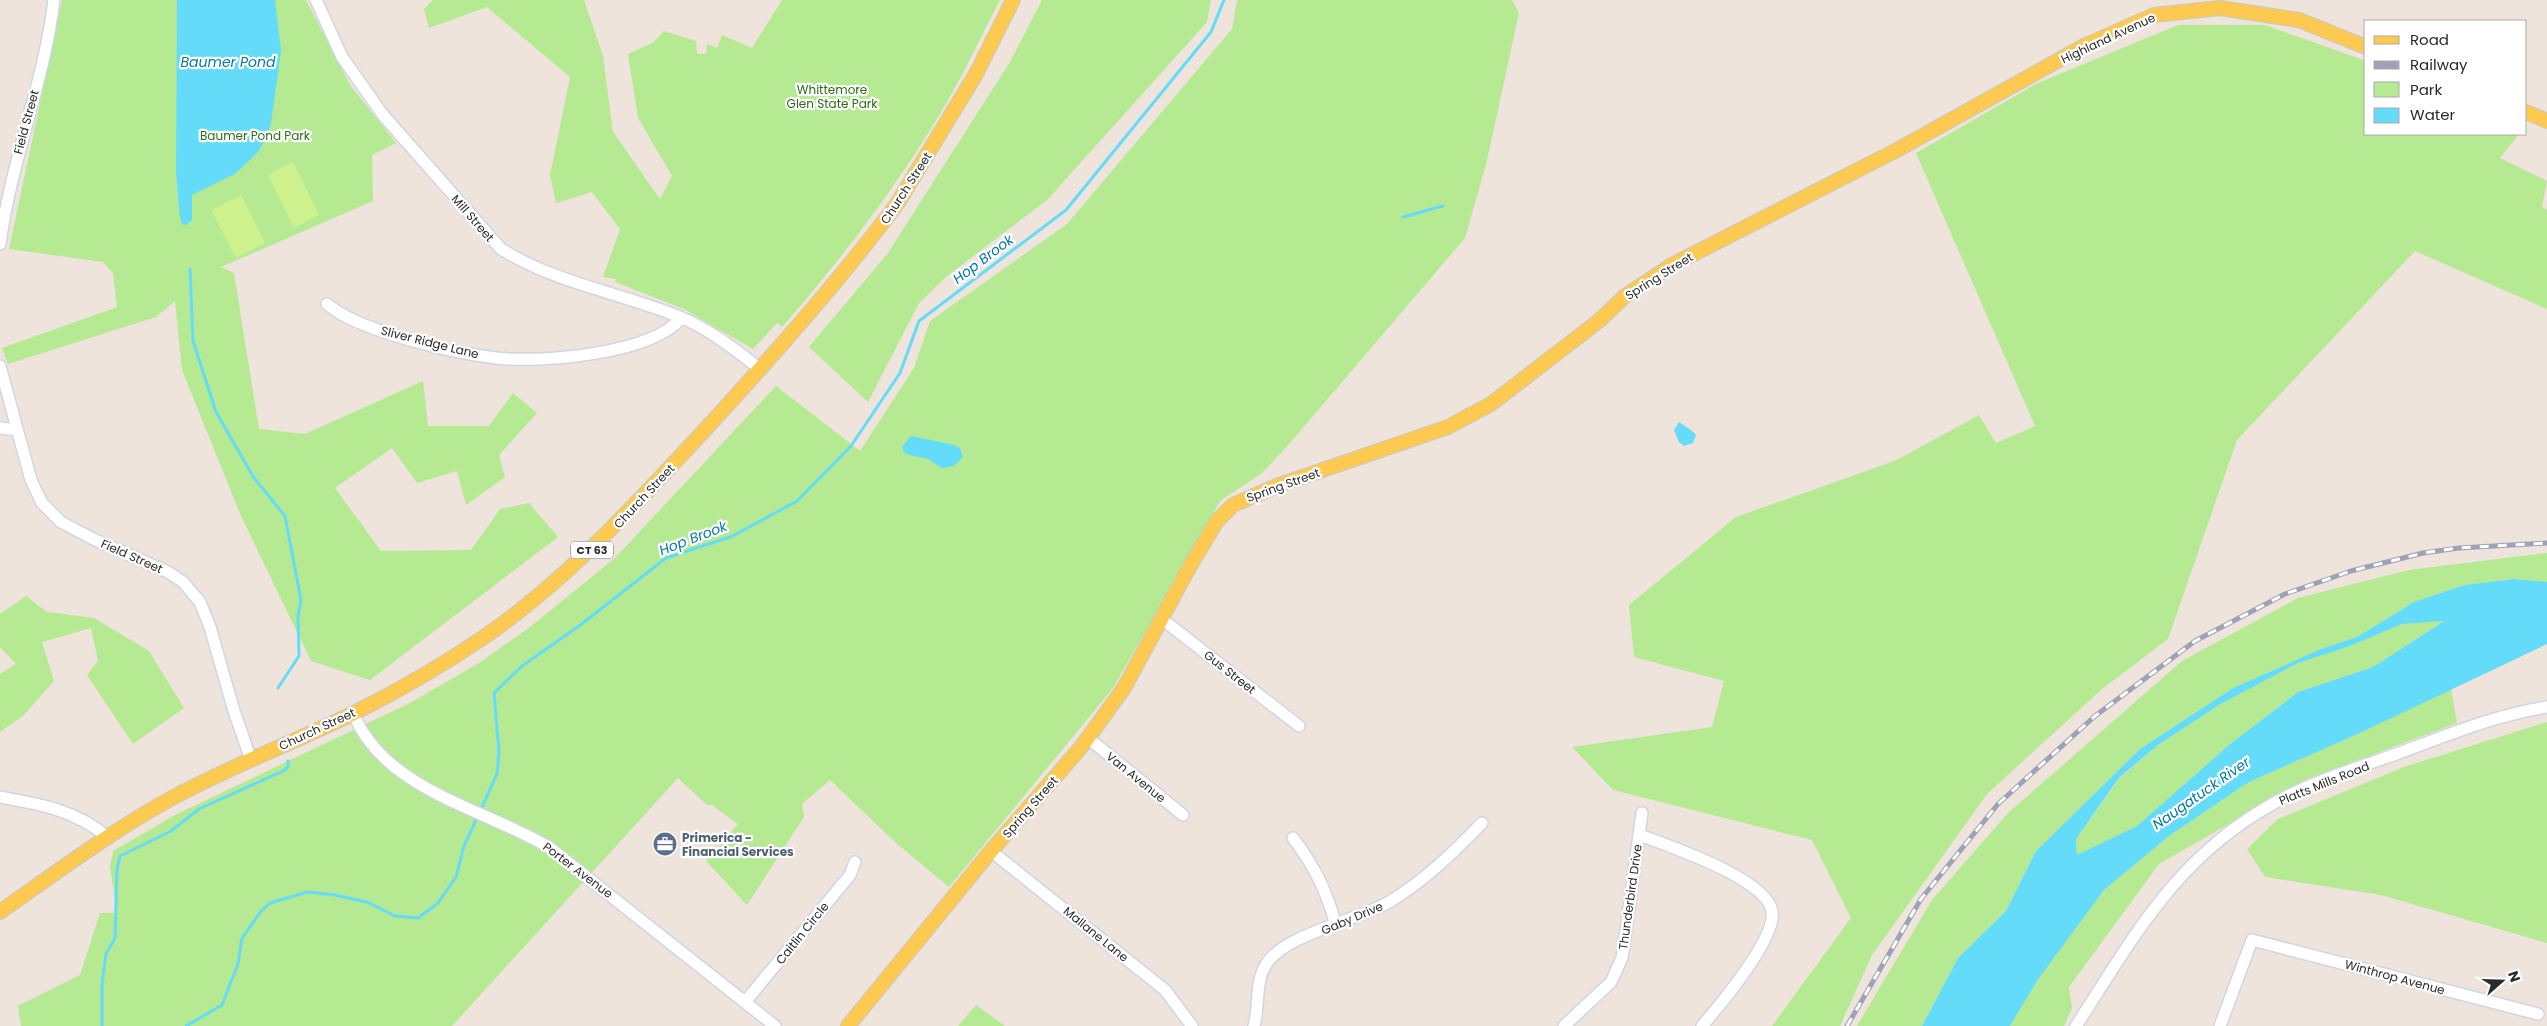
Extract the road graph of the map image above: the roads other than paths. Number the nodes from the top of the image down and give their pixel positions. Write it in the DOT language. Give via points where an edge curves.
graph roads {
  1 [pos="54,0"];
  2 [pos="316,0"];
  3 [pos="1013,0"];
  4 [pos="2364,46"];
  5 [pos="2527,112"];
  6 [pos="2547,121"];
  7 [pos="1897,150"];
  8 [pos="0,244"];
  9 [pos="326,304"];
  10 [pos="681,318"];
  11 [pos="0,366"];
  12 [pos="760,370"];
  13 [pos="0,428"];
  14 [pos="18,430"];
  15 [pos="1162,619"];
  16 [pos="2547,707"];
  17 [pos="353,713"];
  18 [pos="1299,726"];
  19 [pos="1088,738"];
  20 [pos="251,760"];
  21 [pos="0,797"];
  22 [pos="1642,813"];
  23 [pos="1183,815"];
  24 [pos="1482,824"];
  25 [pos="1640,835"];
  26 [pos="107,837"];
  27 [pos="1293,838"];
  28 [pos="991,851"];
  29 [pos="855,862"];
  30 [pos="0,912"];
  31 [pos="1336,925"];
  32 [pos="745,1002"];
  33 [pos="2538,1014"];
  34 [pos="775,1026"];
  35 [pos="848,1026"];
  36 [pos="1192,1026"];
  37 [pos="1254,1026"];
  38 [pos="1564,1026"];
  39 [pos="1702,1026"];
  40 [pos="2076,1026"];
  41 [pos="2220,1026"];
  1 -- 8 [label="street, Field Street" via="50,30 13,170"];
  2 -- 10 [label="street, Mill Street" via="342,57 384,115 501,249 521,262 549,273"];
  3 -- 12 [label="main road, Church Street / CT 63" via="976,74 897,204 823,298"];
  4 -- 7 [label="main road, Highland Avenue" via="2299,20 2220,8 2154,15 2084,46"];
  5 -- 6 [label="main road"];
  7 -- 15 [label="main road, Spring Street" via="1672,265 1624,297 1600,320 1491,404 1448,427 1233,504 1217,521"];
  9 -- 10 [label="street, Sliver Ridge Lane" via="344,317 377,329 438,347 497,358 576,356 619,348 665,332"];
  10 -- 12 [label="street, Mill Street" via="721,340"];
  11 -- 14 [label="street, Field Street"];
  12 -- 17 [label="main road, Church Street / CT 63" via="623,519 557,580 484,637"];
  13 -- 14 [label="street"];
  14 -- 20 [label="street, Field Street" via="35,492 50,512 93,539 168,572 194,593 205,611"];
  15 -- 18 [label="street, Gus Street"];
  15 -- 19 [label="main road, Spring Street" via="1124,688"];
  16 -- 40 [label="street, Platts Mills Road" via="2476,724 2311,785 2257,813 2202,855 2172,885 2149,914"];
  17 -- 20 [label="main road, Church Street / CT 63"];
  17 -- 32 [label="street, Porter Avenue" via="363,734 392,766 415,782 532,836 566,858"];
  19 -- 23 [label="street, Van Avenue"];
  19 -- 28 [label="main road, Spring Street"];
  20 -- 26 [label="main road, Church Street / CT 63" via="177,795"];
  21 -- 26 [label="street" via="48,806 77,816"];
  22 -- 25 [label="street, Thunderbird Drive"];
  24 -- 31 [label="street, Gaby Drive" via="1444,862 1411,888 1363,915"];
  25 -- 38 [label="street, Thunderbird Drive" via="1622,958 1611,982"];
  25 -- 39 [label="street, Thunderbird Drive" via="1734,874 1763,895 1772,910 1771,926 1738,982"];
  26 -- 30 [label="main road, Church Street / CT 63"];
  27 -- 31 [label="street" via="1321,880"];
  28 -- 35 [label="main road, Spring Street"];
  28 -- 36 [label="street, Mallane Lane" via="1166,990"];
  29 -- 32 [label="street, Caitlin Circle" via="850,875"];
  31 -- 37 [label="street, Gaby Drive" via="1292,942 1271,957 1260,977"];
  32 -- 34 [label="street, Porter Avenue"];
  33 -- 41 [label="street, Winthrop Avenue" via="2252,940"];
}
